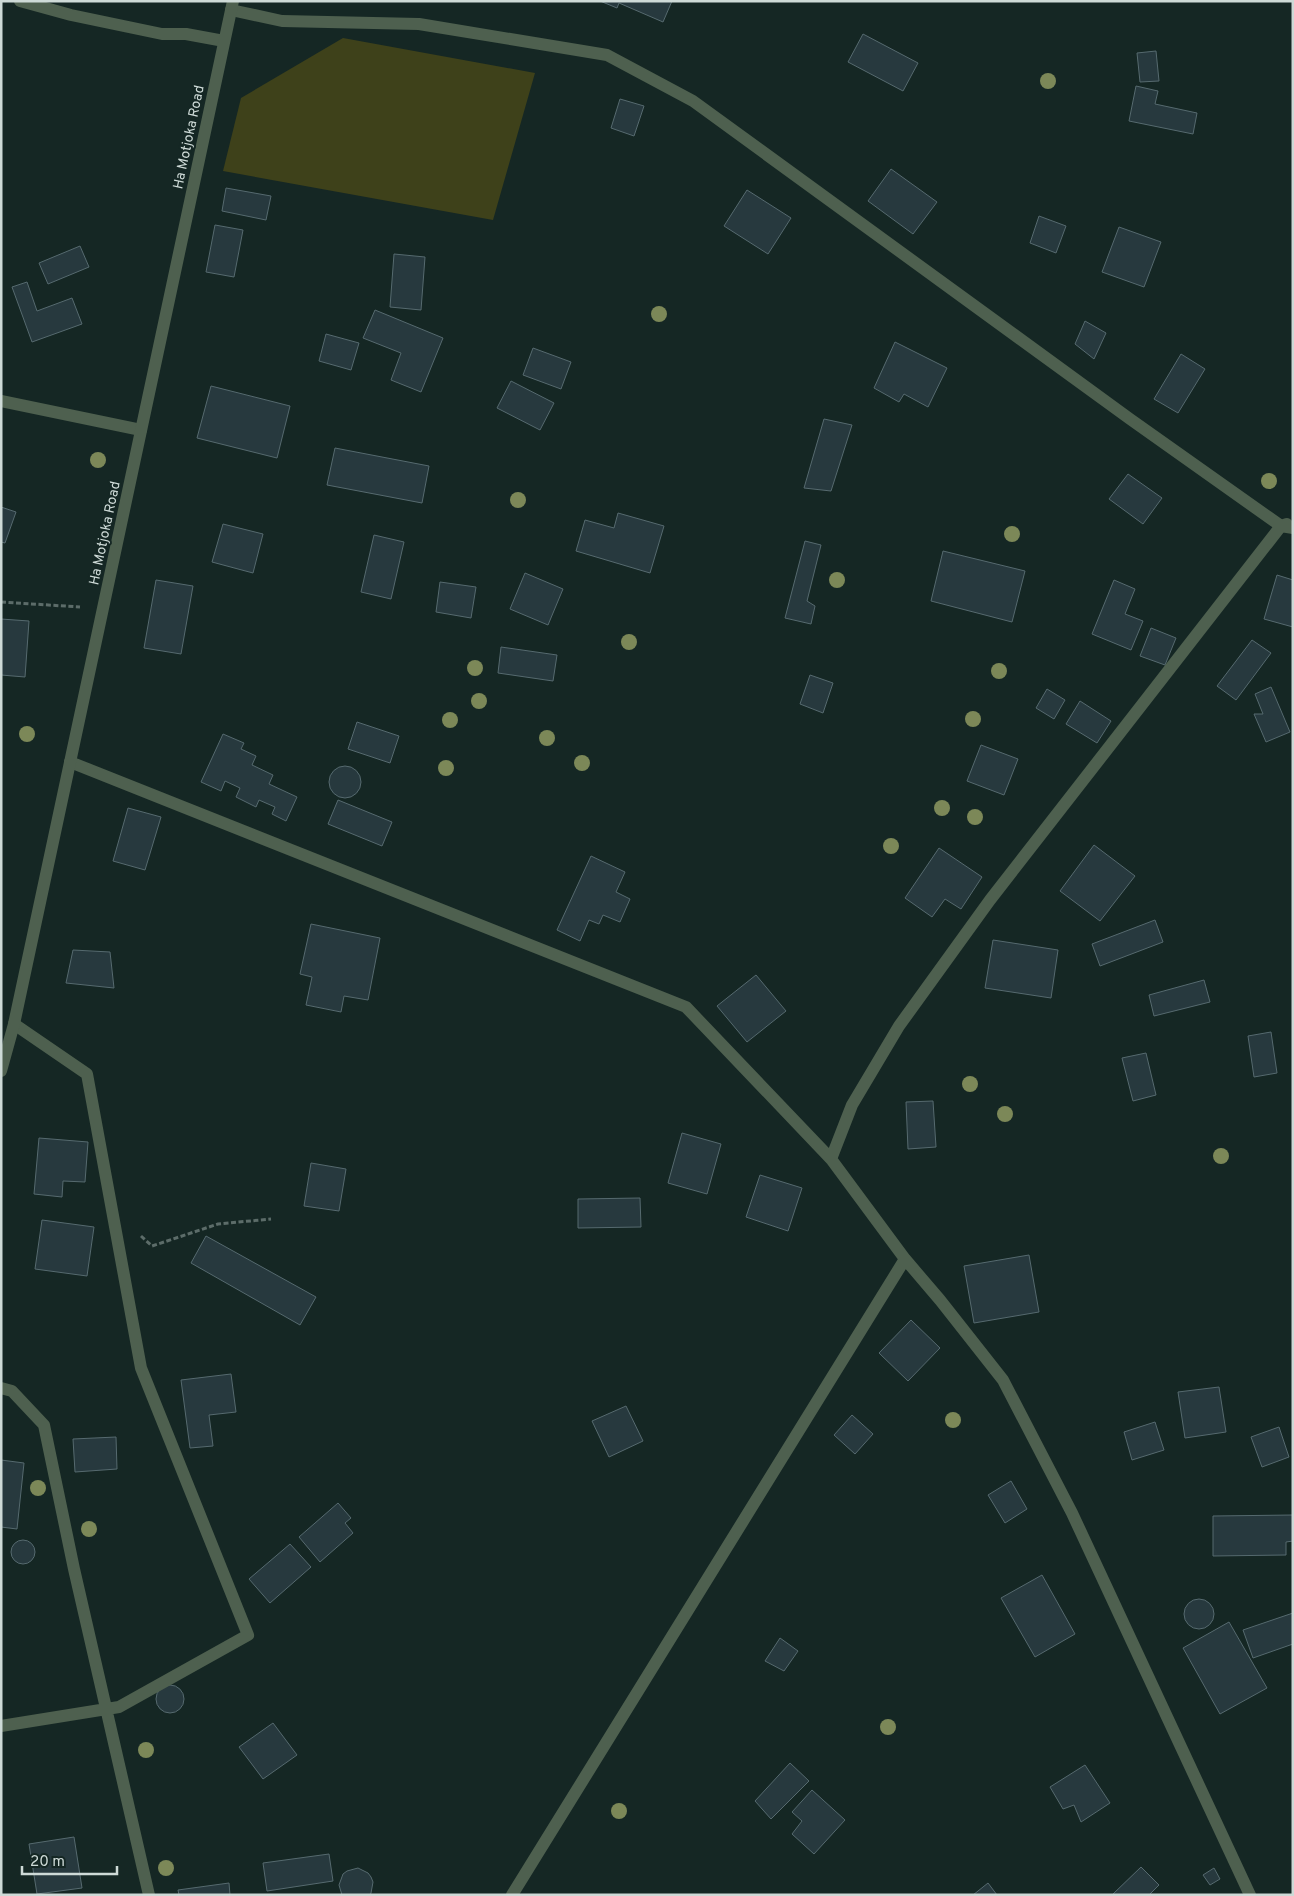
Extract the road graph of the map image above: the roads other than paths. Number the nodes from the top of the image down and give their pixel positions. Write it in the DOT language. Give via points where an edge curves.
graph roads {
  1 [pos="20,1"];
  2 [pos="232,6"];
  3 [pos="224,41"];
  4 [pos="1,401"];
  5 [pos="141,430"];
  6 [pos="1289,525"];
  7 [pos="70,762"];
  8 [pos="14,1024"];
  9 [pos="1,1071"];
  10 [pos="832,1159"];
  11 [pos="905,1259"];
  12 [pos="1,1388"];
  13 [pos="106,1709"];
  14 [pos="1,1726"];
  15 [pos="149,1895"];
  16 [pos="512,1895"];
  17 [pos="1250,1895"];
  1 -- 3 [label="street" via="162,34 186,34"];
  2 -- 3 [label="street, Ha Motjoka Road"];
  2 -- 6 [label="street" via="282,21 419,24 607,55 693,101 1130,419"];
  3 -- 5 [label="street, Ha Motjoka Road"];
  4 -- 5 [label="street"];
  5 -- 7 [label="street, Ha Motjoka Road"];
  6 -- 10 [label="street" via="990,900 899,1026 852,1105"];
  7 -- 8 [label="street, Ha Motjoka Road"];
  7 -- 10 [label="street" via="686,1007"];
  8 -- 9 [label="street, Ha Motjoka Road"];
  8 -- 13 [label="street" via="87,1074 141,1368 248,1635 119,1707"];
  10 -- 11 [label="street"];
  11 -- 16 [label="street"];
  11 -- 17 [label="street" via="1003,1380 1072,1513"];
  12 -- 13 [label="street" via="12,1391 44,1425"];
  13 -- 14 [label="street"];
  13 -- 15 [label="street"];
}
